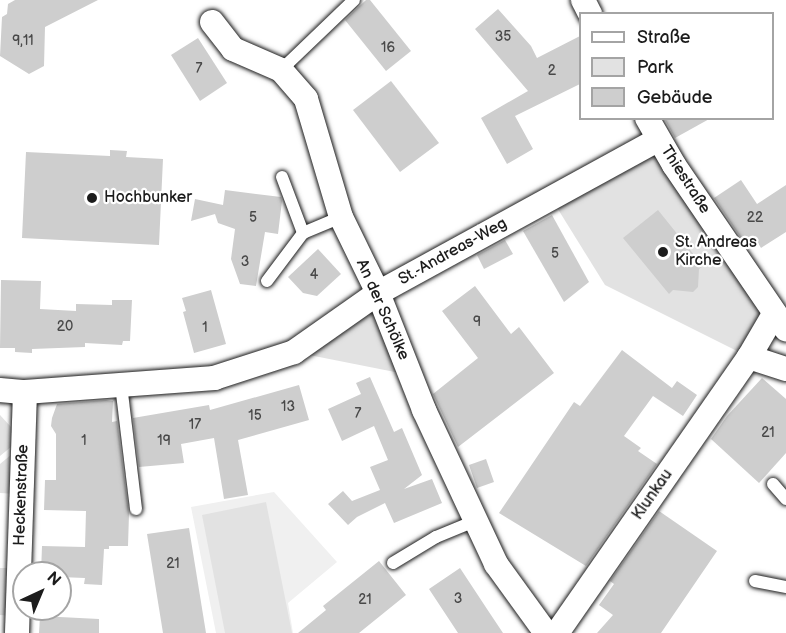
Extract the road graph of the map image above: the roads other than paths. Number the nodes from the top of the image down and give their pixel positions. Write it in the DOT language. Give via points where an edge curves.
graph roads {
  1 [pos="354,0"];
  2 [pos="212,22"];
  3 [pos="281,70"];
  4 [pos="648,120"];
  5 [pos="658,140"];
  6 [pos="282,177"];
  7 [pos="341,217"];
  8 [pos="303,233"];
  9 [pos="267,280"];
  10 [pos="378,293"];
  11 [pos="780,321"];
  12 [pos="749,357"];
  13 [pos="786,369"];
  14 [pos="121,385"];
  15 [pos="0,390"];
  16 [pos="25,392"];
  17 [pos="773,484"];
  18 [pos="786,499"];
  19 [pos="136,509"];
  20 [pos="475,521"];
  21 [pos="393,563"];
  22 [pos="755,581"];
  23 [pos="786,587"];
  24 [pos="17,633"];
  25 [pos="546,633"];
  26 [pos="557,633"];
  1 -- 3 [label="lane"];
  2 -- 3 [label="street" via="233,49"];
  3 -- 7 [label="street, An der Schölke" via="306,99"];
  4 -- 5 [label="street, Thiestraße"];
  5 -- 10 [label="street, St.-Andreas-Weg"];
  5 -- 11 [label="street, Thiestraße"];
  6 -- 8 [label="lane"];
  7 -- 8 [label="lane"];
  7 -- 10 [label="street, An der Schölke"];
  8 -- 9 [label="lane"];
  10 -- 14 [label="street, St.-Andreas-Weg" via="294,352 214,378"];
  10 -- 20 [label="street, An der Schölke" via="424,410"];
  11 -- 12 [label="street, Klunkau"];
  12 -- 13 [label="street"];
  12 -- 26 [label="street, Klunkau"];
  14 -- 16 [label="street, St.-Andreas-Weg"];
  14 -- 19 [label="lane"];
  15 -- 16 [label="street, St.-Andreas-Weg"];
  16 -- 24 [label="street, Heckenstraße"];
  17 -- 18 [label="lane"];
  20 -- 21 [label="lane" via="453,528"];
  20 -- 25 [label="street, An der Schölke" via="496,564"];
  22 -- 23 [label="lane"];
}
